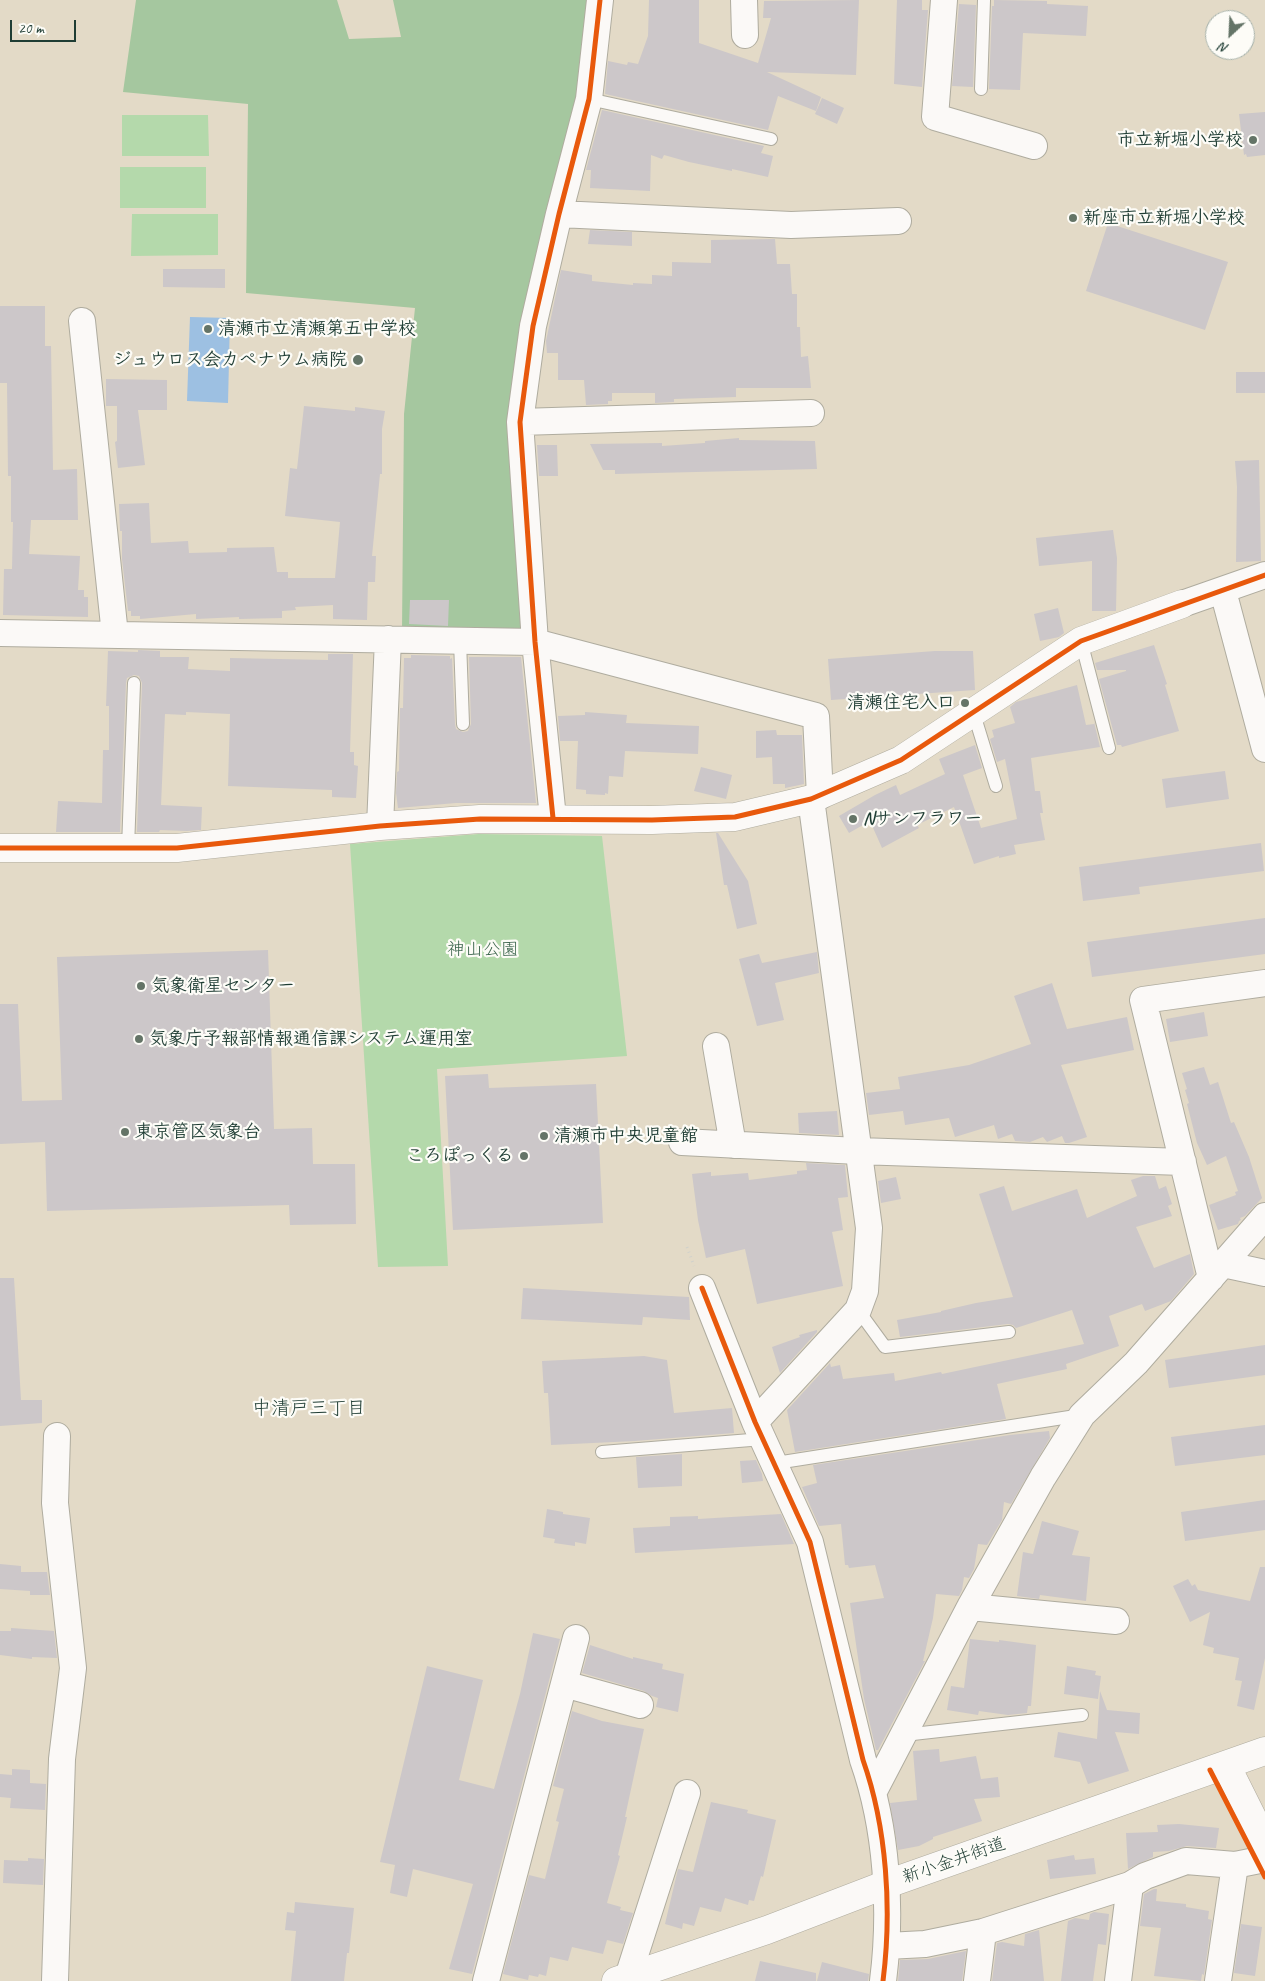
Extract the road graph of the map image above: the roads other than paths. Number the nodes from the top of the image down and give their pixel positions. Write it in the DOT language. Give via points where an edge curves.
graph roads {
  1 [pos="600,0"];
  2 [pos="744,0"];
  3 [pos="944,0"];
  4 [pos="984,0"];
  5 [pos="745,35"];
  6 [pos="980,89"];
  7 [pos="589,99"];
  8 [pos="771,139"];
  9 [pos="1034,146"];
  10 [pos="559,214"];
  11 [pos="898,221"];
  12 [pos="82,321"];
  13 [pos="811,414"];
  14 [pos="520,422"];
  15 [pos="1265,575"];
  16 [pos="1223,591"];
  17 [pos="1182,604"];
  18 [pos="0,632"];
  19 [pos="115,635"];
  20 [pos="388,639"];
  21 [pos="460,641"];
  22 [pos="1081,641"];
  23 [pos="535,642"];
  24 [pos="134,683"];
  25 [pos="974,714"];
  26 [pos="463,724"];
  27 [pos="1109,748"];
  28 [pos="1265,749"];
  29 [pos="996,786"];
  30 [pos="816,798"];
  31 [pos="553,818"];
  32 [pos="380,826"];
  33 [pos="0,848"];
  34 [pos="128,848"];
  35 [pos="1265,983"];
  36 [pos="716,1046"];
  37 [pos="682,1142"];
  38 [pos="733,1145"];
  39 [pos="858,1151"];
  40 [pos="1183,1162"];
  41 [pos="1265,1216"];
  42 [pos="1217,1271"];
  43 [pos="1265,1273"];
  44 [pos="702,1288"];
  45 [pos="858,1310"];
  46 [pos="1009,1332"];
  47 [pos="1082,1415"];
  48 [pos="759,1430"];
  49 [pos="57,1436"];
  50 [pos="602,1452"];
  51 [pos="776,1463"];
  52 [pos="970,1608"];
  53 [pos="1116,1620"];
  54 [pos="576,1638"];
  55 [pos="564,1684"];
  56 [pos="640,1705"];
  57 [pos="1082,1715"];
  58 [pos="904,1735"];
  59 [pos="1265,1751"];
  60 [pos="1226,1765"];
  61 [pos="874,1791"];
  62 [pos="687,1793"];
  63 [pos="1265,1843"];
  64 [pos="1265,1859"];
  65 [pos="1235,1865"];
  66 [pos="887,1884"];
  67 [pos="1130,1885"];
  68 [pos="983,1932"];
  69 [pos="888,1946"];
  70 [pos="622,1979"];
  71 [pos="55,1981"];
  72 [pos="486,1981"];
  73 [pos="883,1981"];
  74 [pos="977,1981"];
  75 [pos="1118,1981"];
  76 [pos="1218,1981"];
  1 -- 7 [label="street"];
  2 -- 5 [label="street"];
  3 -- 9 [label="street" via="935,117"];
  4 -- 6 [label="lane"];
  7 -- 8 [label="lane"];
  7 -- 10 [label="street"];
  10 -- 11 [label="street" via="791,225"];
  10 -- 14 [label="street" via="534,326"];
  12 -- 19 [label="street"];
  13 -- 14 [label="street"];
  14 -- 23 [label="street"];
  15 -- 16 [label="street"];
  16 -- 17 [label="street"];
  16 -- 28 [label="street"];
  17 -- 22 [label="street"];
  18 -- 19 [label="street"];
  19 -- 20 [label="street"];
  20 -- 21 [label="street"];
  20 -- 32 [label="street"];
  21 -- 23 [label="street"];
  21 -- 26 [label="lane"];
  22 -- 25 [label="street"];
  22 -- 27 [label="lane"];
  23 -- 30 [label="street" via="816,716"];
  23 -- 31 [label="street"];
  24 -- 34 [label="lane"];
  25 -- 29 [label="lane"];
  25 -- 30 [label="street" via="901,760"];
  30 -- 31 [label="street" via="735,817 652,820"];
  30 -- 39 [label="street"];
  31 -- 32 [label="street"];
  32 -- 34 [label="street" via="177,848"];
  33 -- 34 [label="street"];
  35 -- 40 [label="street" via="1143,1000"];
  36 -- 38 [label="street"];
  37 -- 38 [label="street"];
  38 -- 39 [label="street"];
  39 -- 40 [label="street"];
  39 -- 45 [label="street" via="869,1228 865,1291"];
  40 -- 42 [label="street"];
  41 -- 42 [label="street"];
  42 -- 43 [label="street"];
  42 -- 47 [label="street" via="1136,1363"];
  44 -- 48 [label="street"];
  45 -- 46 [label="lane" via="886,1347"];
  45 -- 48 [label="street"];
  47 -- 51 [label="lane"];
  47 -- 52 [label="street" via="1043,1477"];
  48 -- 50 [label="lane"];
  48 -- 51 [label="street"];
  49 -- 71 [label="street" via="54,1503 74,1668 62,1760"];
  51 -- 61 [label="street" via="810,1542 863,1760"];
  52 -- 53 [label="street"];
  52 -- 58 [label="street"];
  54 -- 55 [label="street"];
  55 -- 56 [label="street"];
  55 -- 72 [label="street"];
  57 -- 58 [label="lane"];
  58 -- 61 [label="street"];
  59 -- 60 [label="street, 新小金井街道"];
  60 -- 63 [label="street"];
  60 -- 66 [label="street, 新小金井街道"];
  61 -- 66 [label="street"];
  62 -- 70 [label="street"];
  64 -- 65 [label="street"];
  65 -- 67 [label="street" via="1186,1861"];
  65 -- 76 [label="street"];
  66 -- 69 [label="street"];
  66 -- 70 [label="street, 新小金井街道" via="767,1930"];
  67 -- 68 [label="street"];
  67 -- 75 [label="street"];
  68 -- 69 [label="street" via="925,1944"];
  68 -- 74 [label="street"];
  69 -- 73 [label="street"];
}
